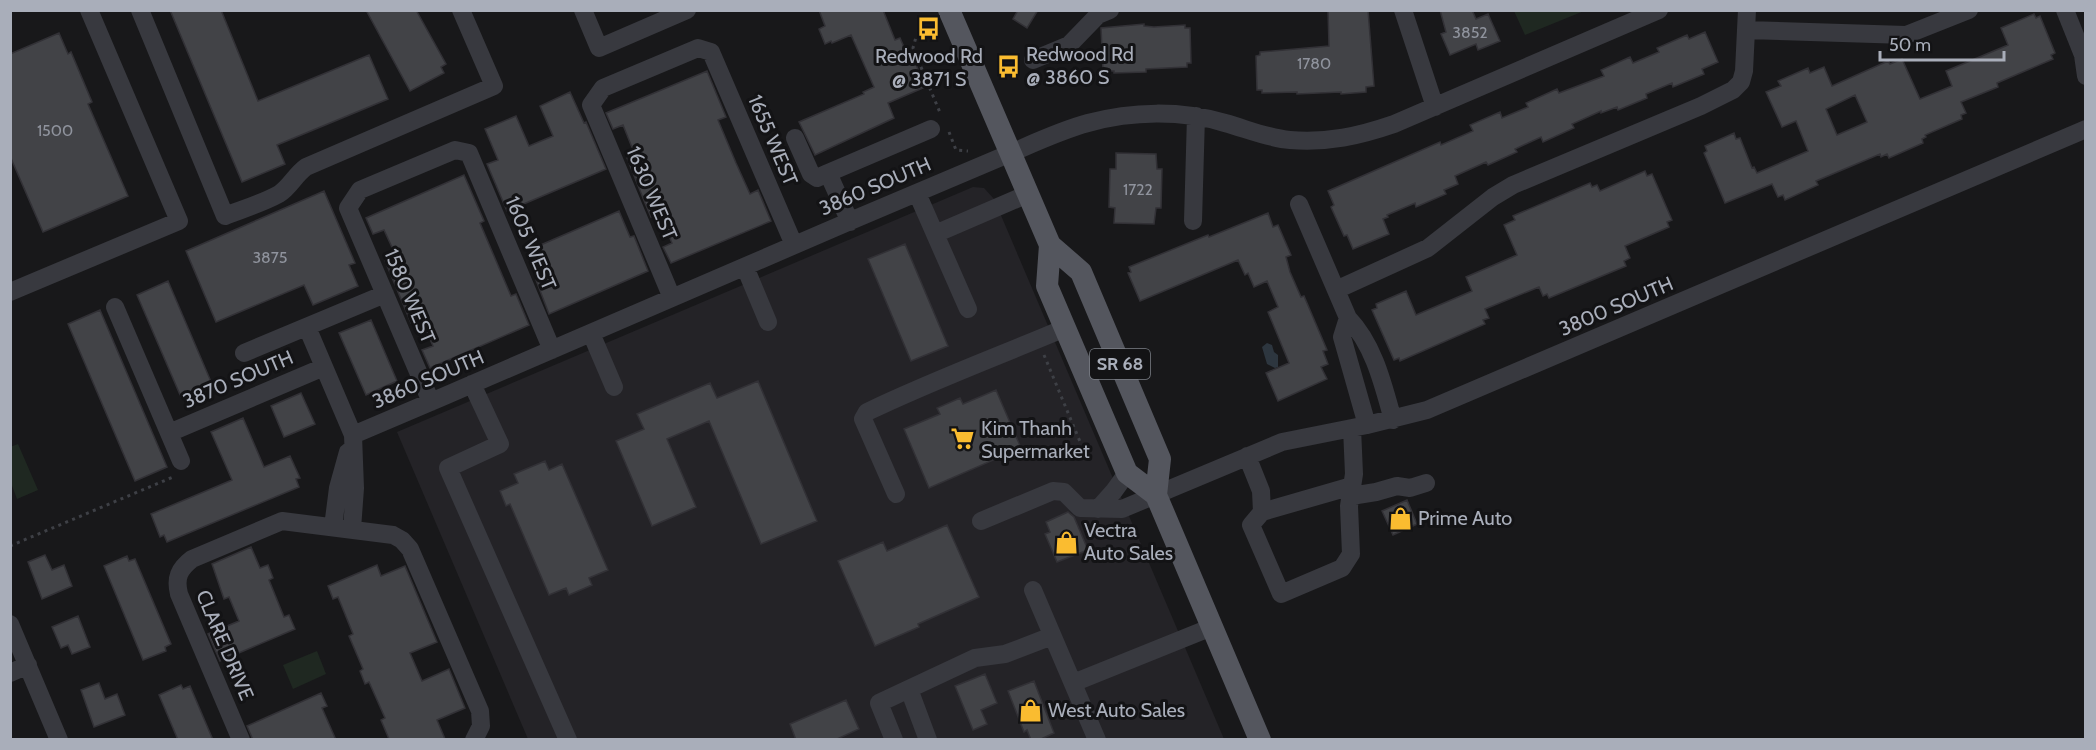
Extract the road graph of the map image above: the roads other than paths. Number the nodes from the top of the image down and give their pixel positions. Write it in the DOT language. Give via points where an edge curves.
graph roads {
  1 [pos="89,10"];
  2 [pos="140,10"];
  3 [pos="461,10"];
  4 [pos="583,10"];
  5 [pos="687,10"];
  6 [pos="949,10"];
  7 [pos="1110,10"];
  8 [pos="1403,10"];
  9 [pos="1659,10"];
  10 [pos="1747,10"];
  11 [pos="1969,10"];
  12 [pos="2065,10"];
  13 [pos="1746,30"];
  14 [pos="1034,60"];
  15 [pos="2085,76"];
  16 [pos="591,105"];
  17 [pos="1435,107"];
  18 [pos="1196,116"];
  19 [pos="940,125"];
  20 [pos="2085,129"];
  21 [pos="795,138"];
  22 [pos="1011,153"];
  23 [pos="828,173"];
  24 [pos="917,193"];
  25 [pos="1028,194"];
  26 [pos="1299,204"];
  27 [pos="348,208"];
  28 [pos="1193,221"];
  29 [pos="850,222"];
  30 [pos="935,234"];
  31 [pos="794,245"];
  32 [pos="1050,245"];
  33 [pos="745,267"];
  34 [pos="1336,290"];
  35 [pos="10,292"];
  36 [pos="385,294"];
  37 [pos="672,298"];
  38 [pos="115,307"];
  39 [pos="968,309"];
  40 [pos="1348,318"];
  41 [pos="768,321"];
  42 [pos="307,327"];
  43 [pos="1065,328"];
  44 [pos="591,333"];
  45 [pos="552,350"];
  46 [pos="244,353"];
  47 [pos="324,367"];
  48 [pos="472,384"];
  49 [pos="614,387"];
  50 [pos="431,402"];
  51 [pos="1393,420"];
  52 [pos="1360,427"];
  53 [pos="169,433"];
  54 [pos="353,435"];
  55 [pos="1247,456"];
  56 [pos="181,461"];
  57 [pos="1127,473"];
  58 [pos="1426,483"];
  59 [pos="1352,491"];
  60 [pos="896,494"];
  61 [pos="1156,495"];
  62 [pos="1098,509"];
  63 [pos="1263,512"];
  64 [pos="981,521"];
  65 [pos="333,527"];
  66 [pos="352,529"];
  67 [pos="1032,590"];
  68 [pos="10,624"];
  69 [pos="1212,627"];
  70 [pos="1052,636"];
  71 [pos="28,666"];
  72 [pos="10,673"];
  73 [pos="1073,683"];
  74 [pos="909,689"];
  75 [pos="477,733"];
  76 [pos="59,740"];
  77 [pos="241,740"];
  78 [pos="568,740"];
  79 [pos="894,740"];
  80 [pos="928,740"];
  81 [pos="1097,740"];
  82 [pos="1260,740"];
  1 -- 35 [label="street" via="178,221"];
  2 -- 3 [label="street" via="225,216 279,194 306,167 494,86"];
  4 -- 5 [label="street" via="599,48"];
  6 -- 22 [label="main road, SR 68"];
  7 -- 14 [label="street" via="1098,15 1069,45"];
  8 -- 17 [label="street"];
  9 -- 17 [label="street, 3860 SOUTH"];
  10 -- 13 [label="street"];
  11 -- 13 [label="street" via="1906,35"];
  12 -- 15 [label="street" via="2083,55"];
  13 -- 34 [label="street" via="1744,71 1733,90 1513,185 1428,248"];
  16 -- 31 [label="street, 1655 WEST" via="603,88 698,48 711,52"];
  16 -- 37 [label="street, 1630 WEST"];
  17 -- 18 [label="street, 3860 SOUTH" via="1357,136 1323,140 1288,140"];
  18 -- 22 [label="street, 3860 SOUTH" via="1126,115 1086,123"];
  18 -- 28 [label="street"];
  19 -- 23 [label="street"];
  20 -- 51 [label="street, 3800 SOUTH" via="1454,400"];
  21 -- 23 [label="street" via="811,174 817,177"];
  22 -- 24 [label="street, 3860 SOUTH"];
  22 -- 25 [label="main road, SR 68"];
  23 -- 29 [label="street"];
  24 -- 29 [label="street, 3860 SOUTH"];
  24 -- 30 [label="street"];
  25 -- 30 [label="street"];
  25 -- 32 [label="main road, SR 68"];
  26 -- 34 [label="street"];
  27 -- 36 [label="street, 1580 WEST"];
  27 -- 45 [label="street, 1605 WEST" via="360,190 455,150 469,153"];
  29 -- 31 [label="street, 3860 SOUTH"];
  30 -- 39 [label="street"];
  31 -- 33 [label="street, 3860 SOUTH"];
  32 -- 43 [label="main road, SR 68" via="1047,286"];
  32 -- 61 [label="main road, SR 68" via="1081,273 1160,459"];
  33 -- 37 [label="street, 3860 SOUTH"];
  33 -- 41 [label="street"];
  34 -- 40 [label="street"];
  36 -- 42 [label="street"];
  36 -- 50 [label="street, 1580 WEST"];
  37 -- 44 [label="street, 3860 SOUTH"];
  38 -- 53 [label="street"];
  40 -- 51 [label="street" via="1360,330 1378,369"];
  40 -- 52 [label="street" via="1342,337"];
  42 -- 46 [label="street"];
  42 -- 47 [label="street"];
  43 -- 57 [label="main road, SR 68"];
  43 -- 60 [label="street" via="918,387 867,412 863,419"];
  44 -- 45 [label="street, 3860 SOUTH"];
  44 -- 49 [label="street"];
  45 -- 48 [label="street, 3860 SOUTH"];
  47 -- 53 [label="street, 3870 SOUTH"];
  47 -- 54 [label="street"];
  48 -- 50 [label="street, 3860 SOUTH"];
  48 -- 78 [label="street" via="500,444 448,468"];
  50 -- 54 [label="street, 3860 SOUTH"];
  51 -- 52 [label="street, 3800 SOUTH"];
  52 -- 55 [label="street, 3800 SOUTH" via="1281,442"];
  52 -- 59 [label="street"];
  53 -- 56 [label="street"];
  54 -- 65 [label="street" via="338,488"];
  54 -- 66 [label="street"];
  55 -- 61 [label="street, 3800 SOUTH"];
  55 -- 63 [label="street" via="1261,491"];
  57 -- 61 [label="main road, SR 68"];
  57 -- 62 [label="street"];
  58 -- 59 [label="street" via="1376,492"];
  59 -- 63 [label="street"];
  59 -- 63 [label="street" via="1351,554 1342,568 1281,594 1251,525"];
  61 -- 62 [label="street, 3800 SOUTH" via="1122,509"];
  61 -- 69 [label="main road, SR 68"];
  62 -- 64 [label="street" via="1080,508 1064,492 1053,491"];
  65 -- 66 [label="street"];
  65 -- 77 [label="street, CLARE DRIVE" via="282,521 192,559 182,567 176,585 179,594"];
  66 -- 75 [label="street" via="393,535 410,549 480,711"];
  67 -- 70 [label="street"];
  68 -- 71 [label="street"];
  69 -- 73 [label="street"];
  69 -- 82 [label="main road, SR 68"];
  70 -- 73 [label="street"];
  70 -- 74 [label="street" via="1005,654 975,658"];
  71 -- 72 [label="street"];
  71 -- 76 [label="street"];
  73 -- 81 [label="street"];
  74 -- 79 [label="street" via="879,703"];
  74 -- 80 [label="street"];
}
